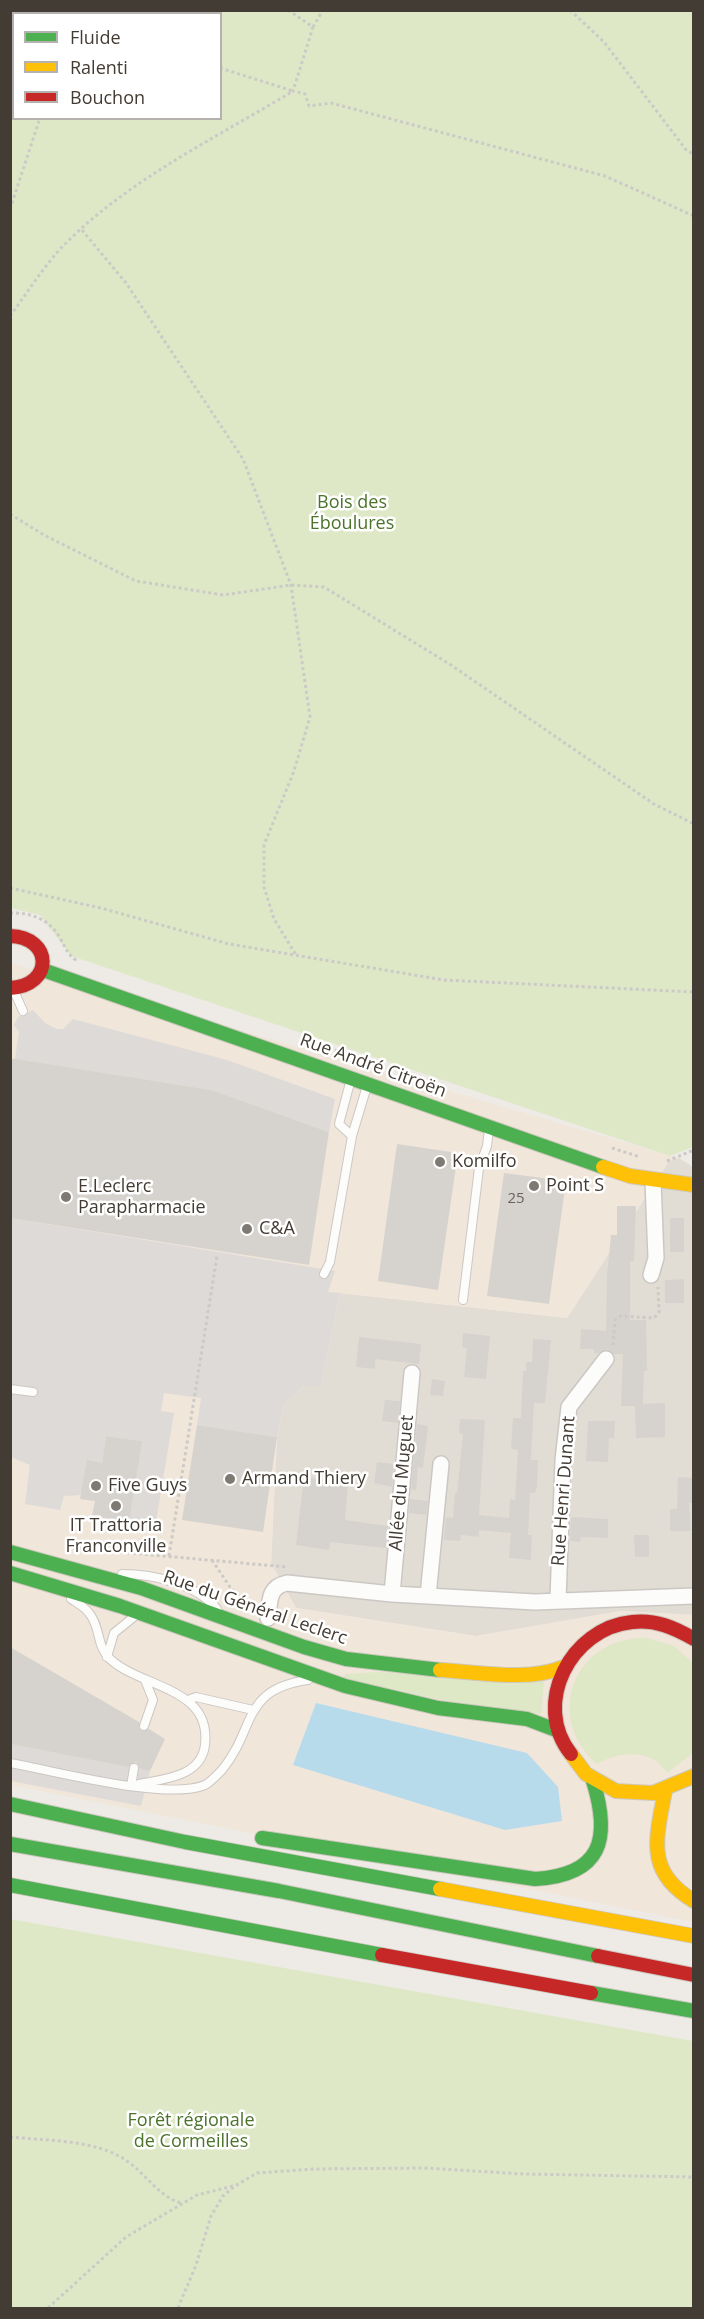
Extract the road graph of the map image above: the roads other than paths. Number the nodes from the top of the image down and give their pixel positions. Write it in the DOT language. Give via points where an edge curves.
graph roads {
  1 [pos="10,936"];
  2 [pos="43,970"];
  3 [pos="12,989"];
  4 [pos="23,1011"];
  5 [pos="352,1077"];
  6 [pos="368,1082"];
  7 [pos="489,1128"];
  8 [pos="352,1136"];
  9 [pos="653,1181"];
  10 [pos="693,1185"];
  11 [pos="324,1274"];
  12 [pos="655,1281"];
  13 [pos="463,1300"];
  14 [pos="606,1359"];
  15 [pos="412,1373"];
  16 [pos="10,1389"];
  17 [pos="33,1392"];
  18 [pos="441,1464"];
  19 [pos="10,1552"];
  20 [pos="10,1573"];
  21 [pos="95,1575"];
  22 [pos="47,1584"];
  23 [pos="392,1594"];
  24 [pos="428,1596"];
  25 [pos="693,1596"];
  26 [pos="558,1600"];
  27 [pos="185,1603"];
  28 [pos="166,1607"];
  29 [pos="157,1610"];
  30 [pos="141,1613"];
  31 [pos="268,1618"];
  32 [pos="226,1619"];
  33 [pos="693,1627"];
  34 [pos="679,1630"];
  35 [pos="693,1639"];
  36 [pos="107,1657"];
  37 [pos="564,1667"];
  38 [pos="322,1678"];
  39 [pos="145,1680"];
  40 [pos="188,1700"];
  41 [pos="253,1710"];
  42 [pos="144,1726"];
  43 [pos="556,1730"];
  44 [pos="10,1763"];
  45 [pos="134,1768"];
  46 [pos="693,1776"];
  47 [pos="593,1780"];
  48 [pos="131,1786"];
  49 [pos="665,1791"];
  50 [pos="10,1804"];
  51 [pos="65,1814"];
  52 [pos="186,1828"];
  53 [pos="244,1835"];
  54 [pos="10,1844"];
  55 [pos="10,1884"];
  56 [pos="693,1901"];
  57 [pos="693,1936"];
  58 [pos="693,1975"];
  59 [pos="693,2011"];
  1 -- 2 [label="main road" via="22,936 35,943 43,955"];
  2 -- 3 [label="main road" via="32,985"];
  2 -- 5 [label="main road, Rue André Citroën"];
  3 -- 4 [label="lane"];
  5 -- 6 [label="main road, Rue André Citroën"];
  5 -- 8 [label="lane" via="339,1124"];
  6 -- 7 [label="main road, Rue André Citroën"];
  6 -- 8 [label="lane"];
  7 -- 9 [label="main road, Rue André Citroën"];
  7 -- 13 [label="lane" via="479,1168"];
  8 -- 11 [label="lane" via="330,1262"];
  9 -- 10 [label="main road, Rue André Citroën"];
  9 -- 12 [label="street"];
  14 -- 26 [label="street, Rue Henri Dunant" via="569,1407"];
  15 -- 23 [label="street, Allée du Muguet"];
  16 -- 17 [label="lane"];
  18 -- 24 [label="street"];
  19 -- 21 [label="main road, Rue du Général Leclerc"];
  20 -- 22 [label="main road"];
  21 -- 27 [label="main road, Rue du Général Leclerc"];
  21 -- 32 [label="lane" via="146,1574 206,1596"];
  22 -- 30 [label="main road"];
  22 -- 36 [label="lane" via="88,1611"];
  23 -- 24 [label="street"];
  23 -- 31 [label="street" via="301,1583 277,1585 271,1592"];
  24 -- 26 [label="street"];
  25 -- 26 [label="street"];
  27 -- 28 [label="lane"];
  27 -- 32 [label="main road, Rue du Général Leclerc"];
  29 -- 30 [label="lane"];
  30 -- 36 [label="lane" via="114,1633"];
  30 -- 38 [label="main road"];
  32 -- 37 [label="main road, Rue du Général Leclerc" via="313,1650 373,1663 508,1674 549,1673"];
  33 -- 34 [label="main road"];
  34 -- 35 [label="main road"];
  34 -- 37 [label="main road" via="647,1622 614,1625 585,1641"];
  36 -- 39 [label="lane"];
  37 -- 43 [label="main road" via="554,1704"];
  38 -- 41 [label="lane" via="277,1687"];
  38 -- 43 [label="main road" via="438,1708 527,1719"];
  39 -- 40 [label="lane"];
  39 -- 42 [label="lane" via="153,1700"];
  40 -- 41 [label="lane" via="196,1697"];
  40 -- 48 [label="lane" via="204,1726 201,1758 183,1774"];
  41 -- 48 [label="lane" via="226,1764 206,1784 168,1791"];
  43 -- 47 [label="main road" via="570,1758"];
  44 -- 48 [label="lane"];
  45 -- 48 [label="lane"];
  46 -- 49 [label="main road"];
  47 -- 49 [label="main road" via="620,1792"];
  47 -- 53 [label="main road" via="602,1810 603,1837 585,1865 570,1876 553,1879"];
  49 -- 56 [label="main road" via="655,1843 658,1864 670,1883"];
  50 -- 51 [label="main road"];
  51 -- 52 [label="main road"];
  51 -- 57 [label="main road" via="185,1842"];
  54 -- 58 [label="main road" via="279,1891"];
  55 -- 59 [label="main road"];
}
